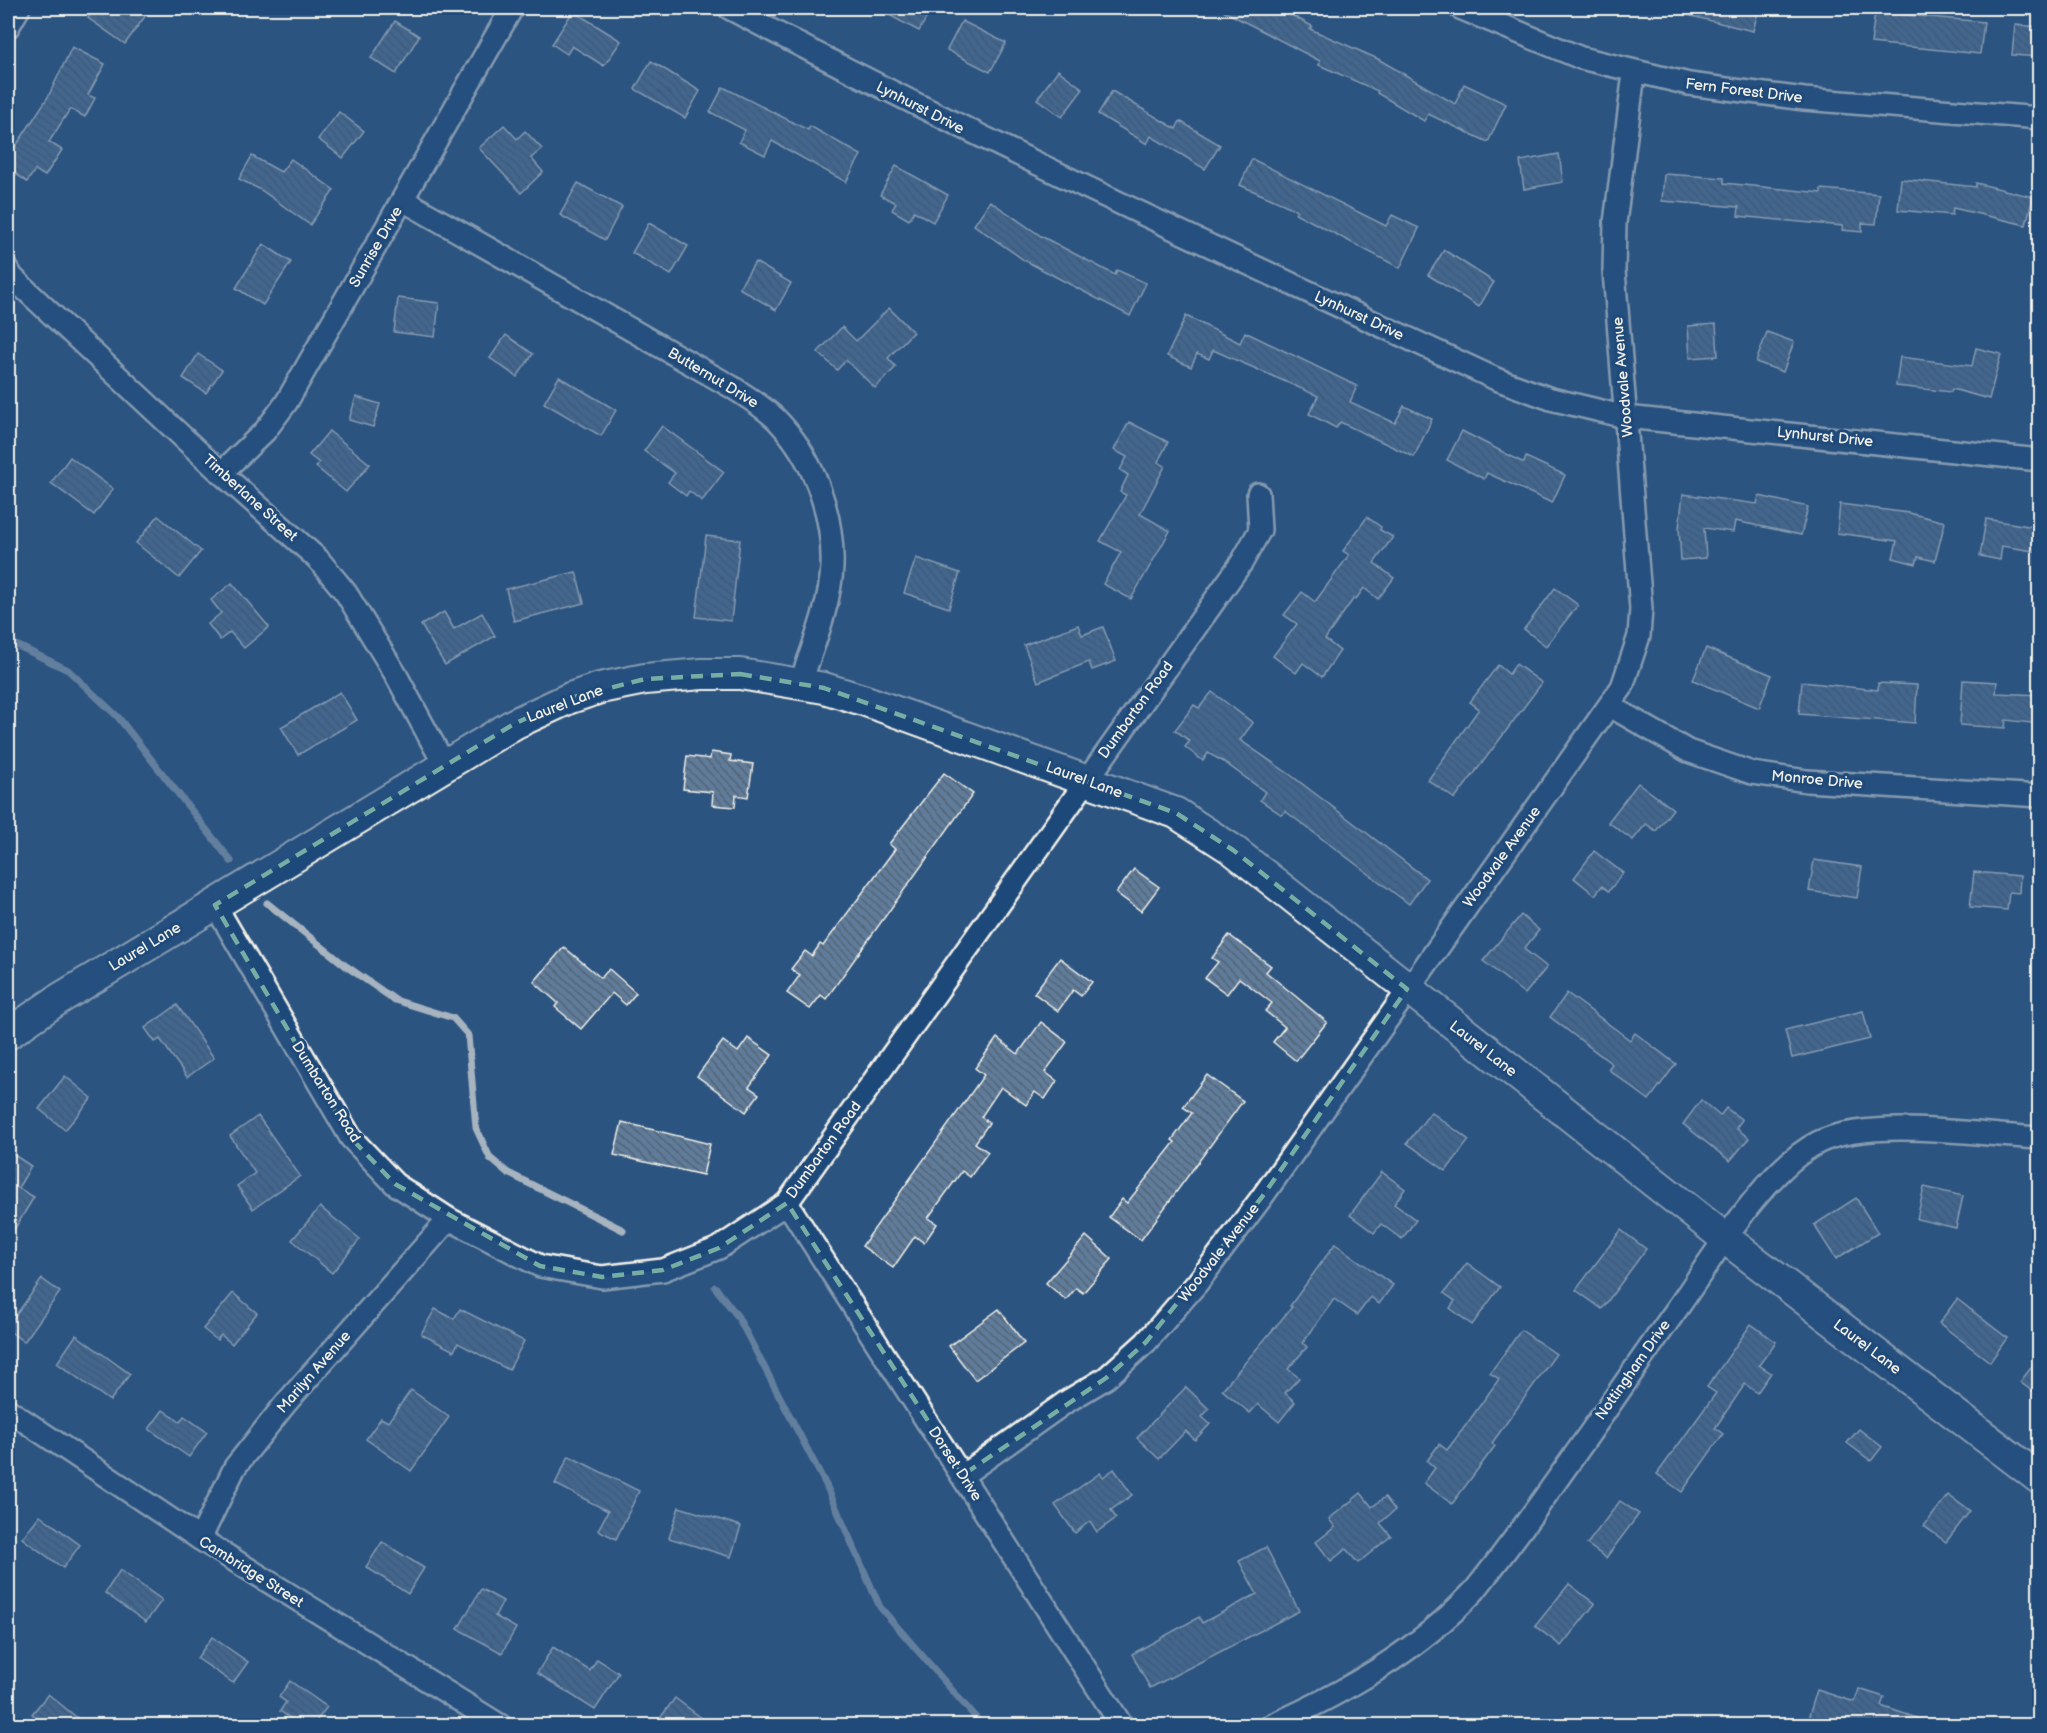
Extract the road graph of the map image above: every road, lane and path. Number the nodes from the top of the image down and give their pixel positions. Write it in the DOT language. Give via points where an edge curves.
graph roads {
  1 [pos="19,8"];
  2 [pos="512,8"];
  3 [pos="729,8"];
  4 [pos="1460,8"];
  5 [pos="8,27"];
  6 [pos="1634,73"];
  7 [pos="2040,118"];
  8 [pos="403,200"];
  9 [pos="8,270"];
  10 [pos="1626,417"];
  11 [pos="2040,460"];
  12 [pos="221,473"];
  13 [pos="1258,495"];
  14 [pos="801,682"];
  15 [pos="1610,706"];
  16 [pos="444,764"];
  17 [pos="1086,780"];
  18 [pos="2040,796"];
  19 [pos="215,905"];
  20 [pos="1407,989"];
  21 [pos="8,1034"];
  22 [pos="2040,1138"];
  23 [pos="787,1203"];
  24 [pos="449,1219"];
  25 [pos="1726,1239"];
  26 [pos="8,1410"];
  27 [pos="963,1475"];
  28 [pos="2040,1479"];
  29 [pos="200,1539"];
  30 [pos="1308,1718"];
  31 [pos="501,1725"];
  32 [pos="1122,1725"];
  33 [pos="1270,1725"];
  1 -- 5 [label="street"];
  2 -- 8 [label="street, Sunrise Drive"];
  3 -- 10 [label="street, Lynhurst Drive" via="1010,153 1496,379 1551,399"];
  4 -- 6 [label="street, Fern Forest Drive" via="1581,58"];
  6 -- 7 [label="street, Fern Forest Drive" via="1748,93"];
  6 -- 10 [label="street, Woodvale Avenue" via="1614,259"];
  8 -- 12 [label="street, Sunrise Drive" via="275,420"];
  8 -- 14 [label="street, Butternut Drive" via="732,387 764,408 788,432 818,483 828,524 832,567 825,608"];
  9 -- 12 [label="street, Timberlane Street"];
  10 -- 11 [label="street, Lynhurst Drive"];
  10 -- 15 [label="street, Woodvale Avenue" via="1641,609 1635,653"];
  12 -- 16 [label="street, Timberlane Street" via="332,574 396,675"];
  13 -- 17 [label="street, Dumbarton Road" via="1260,530 1242,562"];
  14 -- 16 [label="street, Laurel Lane" via="702,674 600,688 514,724"];
  14 -- 17 [label="street, Laurel Lane" via="866,701"];
  15 -- 18 [label="street, Monroe Drive" via="1688,751 1752,773 1807,781"];
  15 -- 20 [label="street, Woodvale Avenue"];
  16 -- 19 [label="street, Laurel Lane"];
  17 -- 20 [label="street, Laurel Lane" via="1176,813 1195,825 1233,850"];
  17 -- 23 [label="street, Dumbarton Road"];
  19 -- 21 [label="street, Laurel Lane"];
  19 -- 24 [label="street, Dumbarton Road" via="351,1138 395,1184"];
  20 -- 25 [label="street, Laurel Lane"];
  20 -- 27 [label="street, Woodvale Avenue" via="1262,1197 1198,1282 1146,1342 1106,1378"];
  22 -- 25 [label="street, Nottingham Drive" via="1881,1128 1850,1132 1819,1143 1791,1161"];
  23 -- 24 [label="street, Dumbarton Road" via="719,1248 663,1270 602,1276 540,1266"];
  23 -- 27 [label="street, Dorset Drive"];
  24 -- 29 [label="street, Marilyn Avenue" via="286,1403 235,1467"];
  25 -- 28 [label="street, Laurel Lane"];
  25 -- 30 [label="street, Nottingham Drive" via="1475,1590 1426,1636"];
  26 -- 29 [label="street, Cambridge Street"];
  27 -- 32 [label="street, Dorset Drive"];
  29 -- 31 [label="street, Cambridge Street"];
  30 -- 33 [label="street, Nottingham Drive"];
}
